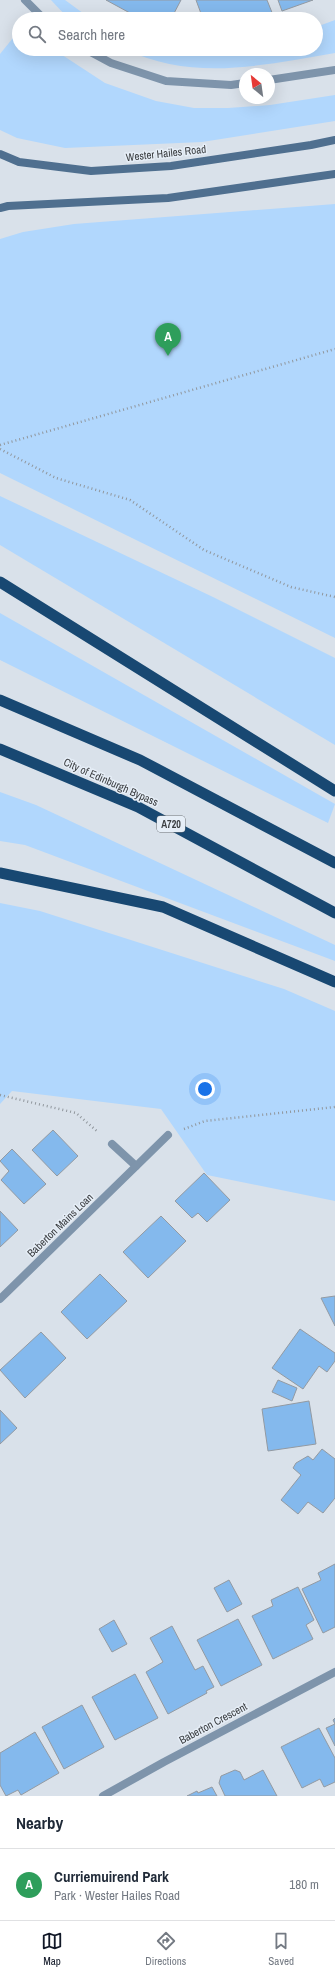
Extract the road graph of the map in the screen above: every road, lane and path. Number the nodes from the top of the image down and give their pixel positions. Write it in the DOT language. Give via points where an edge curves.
graph roads {
  1 [pos="25,0"];
  2 [pos="37,12"];
  3 [pos="98,56"];
  4 [pos="335,70"];
  5 [pos="275,79"];
  6 [pos="239,84"];
  7 [pos="335,140"];
  8 [pos="0,154"];
  9 [pos="335,174"];
  10 [pos="0,208"];
  11 [pos="335,349"];
  12 [pos="0,445"];
  13 [pos="0,449"];
  14 [pos="0,582"];
  15 [pos="335,597"];
  16 [pos="0,700"];
  17 [pos="0,749"];
  18 [pos="335,791"];
  19 [pos="335,862"];
  20 [pos="0,874"];
  21 [pos="335,913"];
  22 [pos="335,982"];
  23 [pos="0,1095"];
  24 [pos="335,1107"];
  25 [pos="168,1135"];
  26 [pos="112,1144"];
  27 [pos="136,1166"];
  28 [pos="0,1299"];
  29 [pos="335,1672"];
  30 [pos="103,1796"];
  1 -- 2 [label="street"];
  3 -- 6 [label="street" via="111,63 166,81"];
  4 -- 5 [label="street"];
  7 -- 8 [label="main road, Wester Hailes Road" via="171,166 91,171 19,162"];
  9 -- 10 [label="main road" via="168,198"];
  11 -- 12 [label="path"];
  13 -- 15 [label="path" via="56,478 130,500 204,550 291,587"];
  14 -- 18 [label="highway"];
  16 -- 19 [label="highway" via="140,760"];
  17 -- 21 [label="highway, City of Edinburgh Bypass / A720" via="138,807"];
  20 -- 22 [label="highway" via="163,907"];
  23 -- 26 [label="path" via="76,1113"];
  24 -- 25 [label="path" via="205,1121"];
  25 -- 27 [label="street, Baberton Mains Loan"];
  26 -- 27 [label="street"];
  27 -- 28 [label="street, Baberton Mains Loan"];
  29 -- 30 [label="street, Baberton Crescent"];
}
